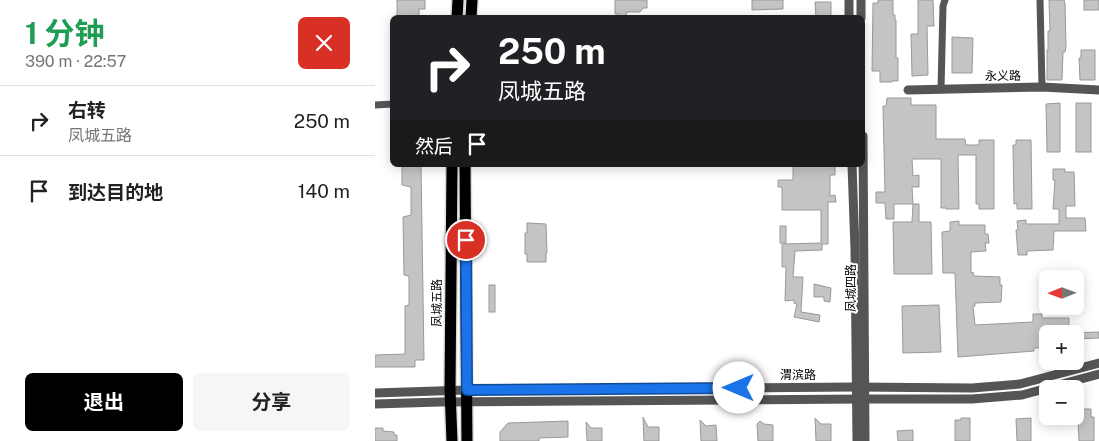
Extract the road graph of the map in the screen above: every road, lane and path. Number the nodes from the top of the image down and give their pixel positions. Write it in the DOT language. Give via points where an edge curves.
graph roads {
  1 [pos="458,0"];
  2 [pos="472,0"];
  3 [pos="849,0"];
  4 [pos="861,0"];
  5 [pos="945,0"];
  6 [pos="1040,0"];
  7 [pos="457,15"];
  8 [pos="471,15"];
  9 [pos="849,15"];
  10 [pos="861,15"];
  11 [pos="1042,87"];
  12 [pos="941,89"];
  13 [pos="908,90"];
  14 [pos="1099,90"];
  15 [pos="390,104"];
  16 [pos="375,105"];
  17 [pos="452,167"];
  18 [pos="465,167"];
  19 [pos="852,167"];
  20 [pos="863,167"];
  21 [pos="1099,363"];
  22 [pos="1099,374"];
  23 [pos="860,387"];
  24 [pos="450,390"];
  25 [pos="467,390"];
  26 [pos="375,393"];
  27 [pos="860,399"];
  28 [pos="451,402"];
  29 [pos="467,402"];
  30 [pos="375,404"];
  31 [pos="452,441"];
  32 [pos="467,441"];
  33 [pos="857,441"];
  34 [pos="865,441"];
  1 -- 7 [label="main road"];
  2 -- 8 [label="main road"];
  3 -- 9 [label="street"];
  4 -- 10 [label="street"];
  5 -- 12 [label="street"];
  6 -- 11 [label="street"];
  11 -- 12 [label="street, 永义路"];
  11 -- 14 [label="street, 永义路"];
  12 -- 13 [label="street, 永义路"];
  15 -- 16 [label="street"];
  17 -- 24 [label="main road, 凤城五路"];
  18 -- 25 [label="main road"];
  19 -- 23 [label="street, 凤城四路"];
  20 -- 23 [label="street, 凤城四路"];
  21 -- 23 [label="street, 渭滨路" via="1021,384 972,388"];
  22 -- 27 [label="street, 渭滨路" via="1014,396 972,400"];
  23 -- 25 [label="street, 渭滨路"];
  23 -- 27 [label="street, 凤城四路"];
  24 -- 25 [label="street, 渭滨路"];
  24 -- 26 [label="street, 渭滨路"];
  24 -- 28 [label="main road, 凤城五路"];
  25 -- 29 [label="main road"];
  27 -- 29 [label="street, 渭滨路"];
  27 -- 33 [label="street, 凤城四路"];
  27 -- 34 [label="street, 凤城四路"];
  28 -- 29 [label="street, 渭滨路"];
  28 -- 30 [label="street, 渭滨路"];
  28 -- 31 [label="main road, 凤城五路"];
  29 -- 32 [label="main road"];
}
